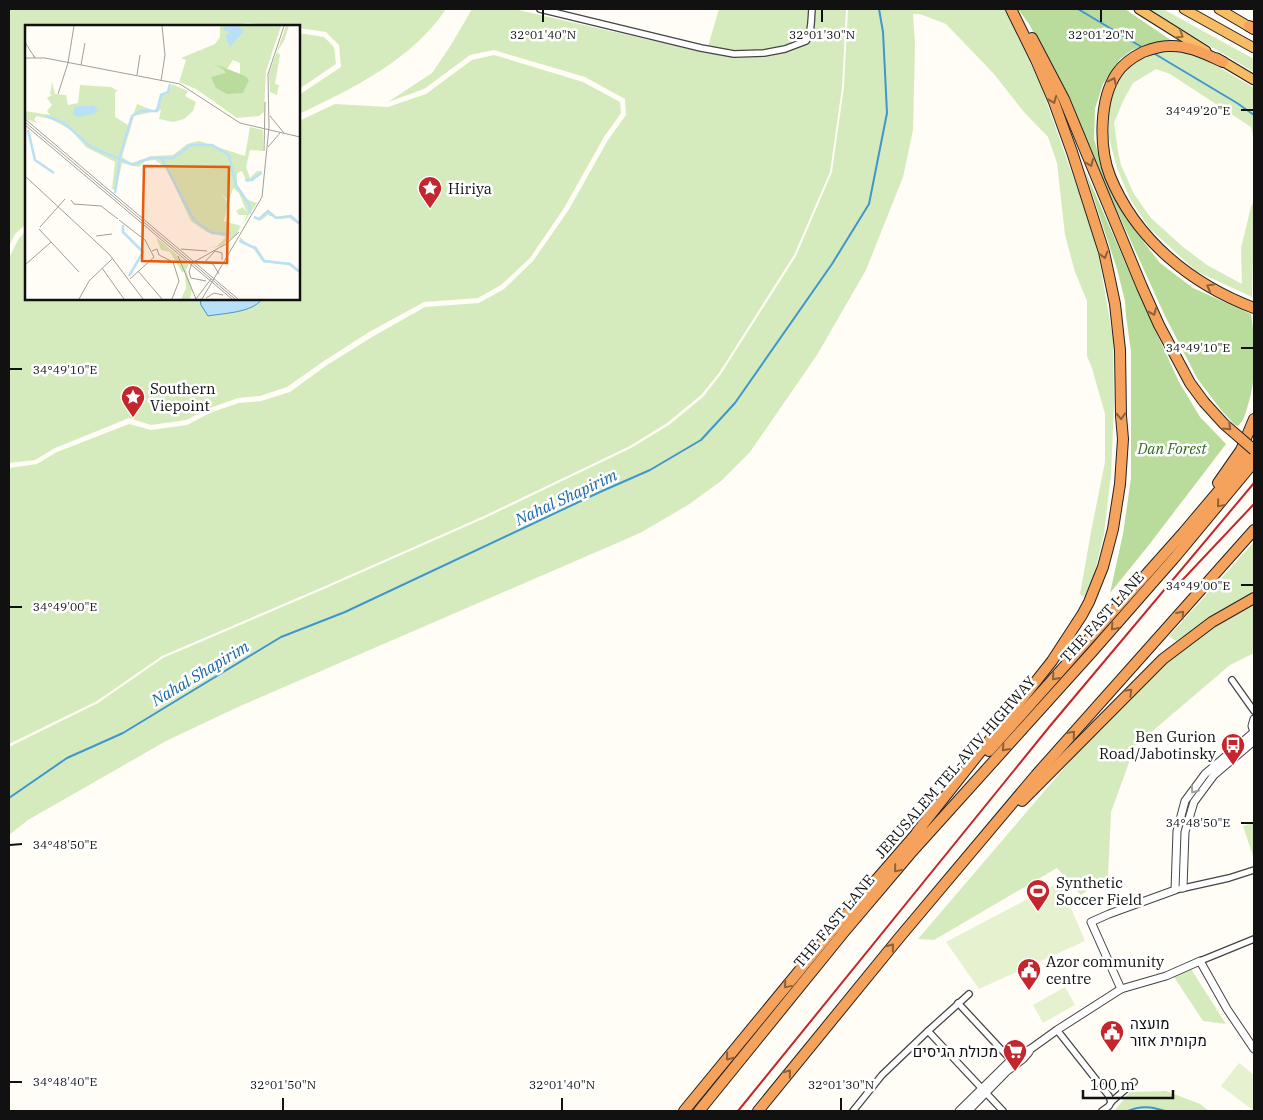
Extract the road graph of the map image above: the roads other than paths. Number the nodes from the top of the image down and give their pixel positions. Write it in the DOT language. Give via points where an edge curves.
graph roads {
  1 [pos="540,9"];
  2 [pos="812,9"];
  3 [pos="1011,9"];
  4 [pos="1015,9"];
  5 [pos="1139,9"];
  6 [pos="1184,9"];
  7 [pos="1219,9"];
  8 [pos="1253,28"];
  9 [pos="1254,48"];
  10 [pos="1222,62"];
  11 [pos="1254,80"];
  12 [pos="1254,308"];
  13 [pos="1254,419"];
  14 [pos="1254,449"];
  15 [pos="1254,462"];
  16 [pos="1254,530"];
  17 [pos="1182,533"];
  18 [pos="1254,598"];
  19 [pos="1232,680"];
  20 [pos="1254,711"];
  21 [pos="1254,719"];
  22 [pos="1254,732"];
  23 [pos="1254,741"];
  24 [pos="917,832"];
  25 [pos="972,852"];
  26 [pos="1254,870"];
  27 [pos="1183,888"];
  28 [pos="1175,890"];
  29 [pos="1254,939"];
  30 [pos="1200,961"];
  31 [pos="1121,989"];
  32 [pos="968,994"];
  33 [pos="958,1003"];
  34 [pos="1057,1030"];
  35 [pos="928,1031"];
  36 [pos="1032,1048"];
  37 [pos="1254,1049"];
  38 [pos="1010,1060"];
  39 [pos="1134,1082"];
  40 [pos="984,1090"];
  41 [pos="1111,1102"];
  42 [pos="684,1111"];
  43 [pos="699,1111"];
  44 [pos="758,1111"];
  45 [pos="853,1111"];
  46 [pos="959,1111"];
  47 [pos="968,1111"];
  48 [pos="1003,1111"];
  49 [pos="1102,1111"];
  1 -- 2 [label="street" via="734,54 764,53 806,41"];
  3 -- 24 [label="highway, one-way" via="1054,102 1104,252 1120,350 1123,439 1120,484 1103,567 1082,615 1052,661"];
  4 -- 14 [label="highway, one-way, bridge" via="1064,99 1142,287 1190,383 1224,424"];
  5 -- 10 [label="highway, one-way"];
  6 -- 9 [label="highway"];
  7 -- 8 [label="highway"];
  10 -- 11 [label="highway"];
  12 -- 10 [label="highway, one-way" via="1197,280 1150,240 1126,207 1104,157 1102,127 1109,91 1117,72 1127,63 1137,55 1166,46 1181,46"];
  13 -- 17 [label="highway" via="1241,450"];
  14 -- 17 [label="highway, JERUSALEM TEL-AVIV HIGHWAY"];
  15 -- 43 [label="highway, THE FAST LANE, one-way" via="1176,556 910,854"];
  25 -- 16 [label="highway, one-way" via="1065,742"];
  17 -- 24 [label="highway, JERUSALEM TEL-AVIV HIGHWAY, one-way"];
  25 -- 18 [label="highway, one-way" via="1163,659 1212,622"];
  19 -- 20 [label="street"];
  21 -- 22 [label="street"];
  22 -- 28 [label="street, one-way" via="1206,774 1185,801 1177,831"];
  23 -- 27 [label="street" via="1214,775 1194,802 1185,832"];
  24 -- 42 [label="highway, JERUSALEM TEL-AVIV HIGHWAY, one-way"];
  44 -- 25 [label="highway, one-way"];
  26 -- 27 [label="street"];
  27 -- 28 [label="street"];
  28 -- 31 [label="street" via="1091,922"];
  29 -- 30 [label="street"];
  30 -- 31 [label="street" via="1166,976"];
  30 -- 37 [label="street"];
  31 -- 34 [label="street"];
  32 -- 33 [label="street"];
  33 -- 35 [label="street"];
  33 -- 38 [label="street"];
  34 -- 36 [label="street"];
  34 -- 41 [label="street"];
  35 -- 40 [label="street"];
  35 -- 45 [label="street" via="882,1075"];
  36 -- 38 [label="street"];
  36 -- 40 [label="street"];
  38 -- 40 [label="street"];
  39 -- 41 [label="street"];
  40 -- 46 [label="street"];
  40 -- 47 [label="street"];
  40 -- 48 [label="street"];
  41 -- 49 [label="street"];
}
